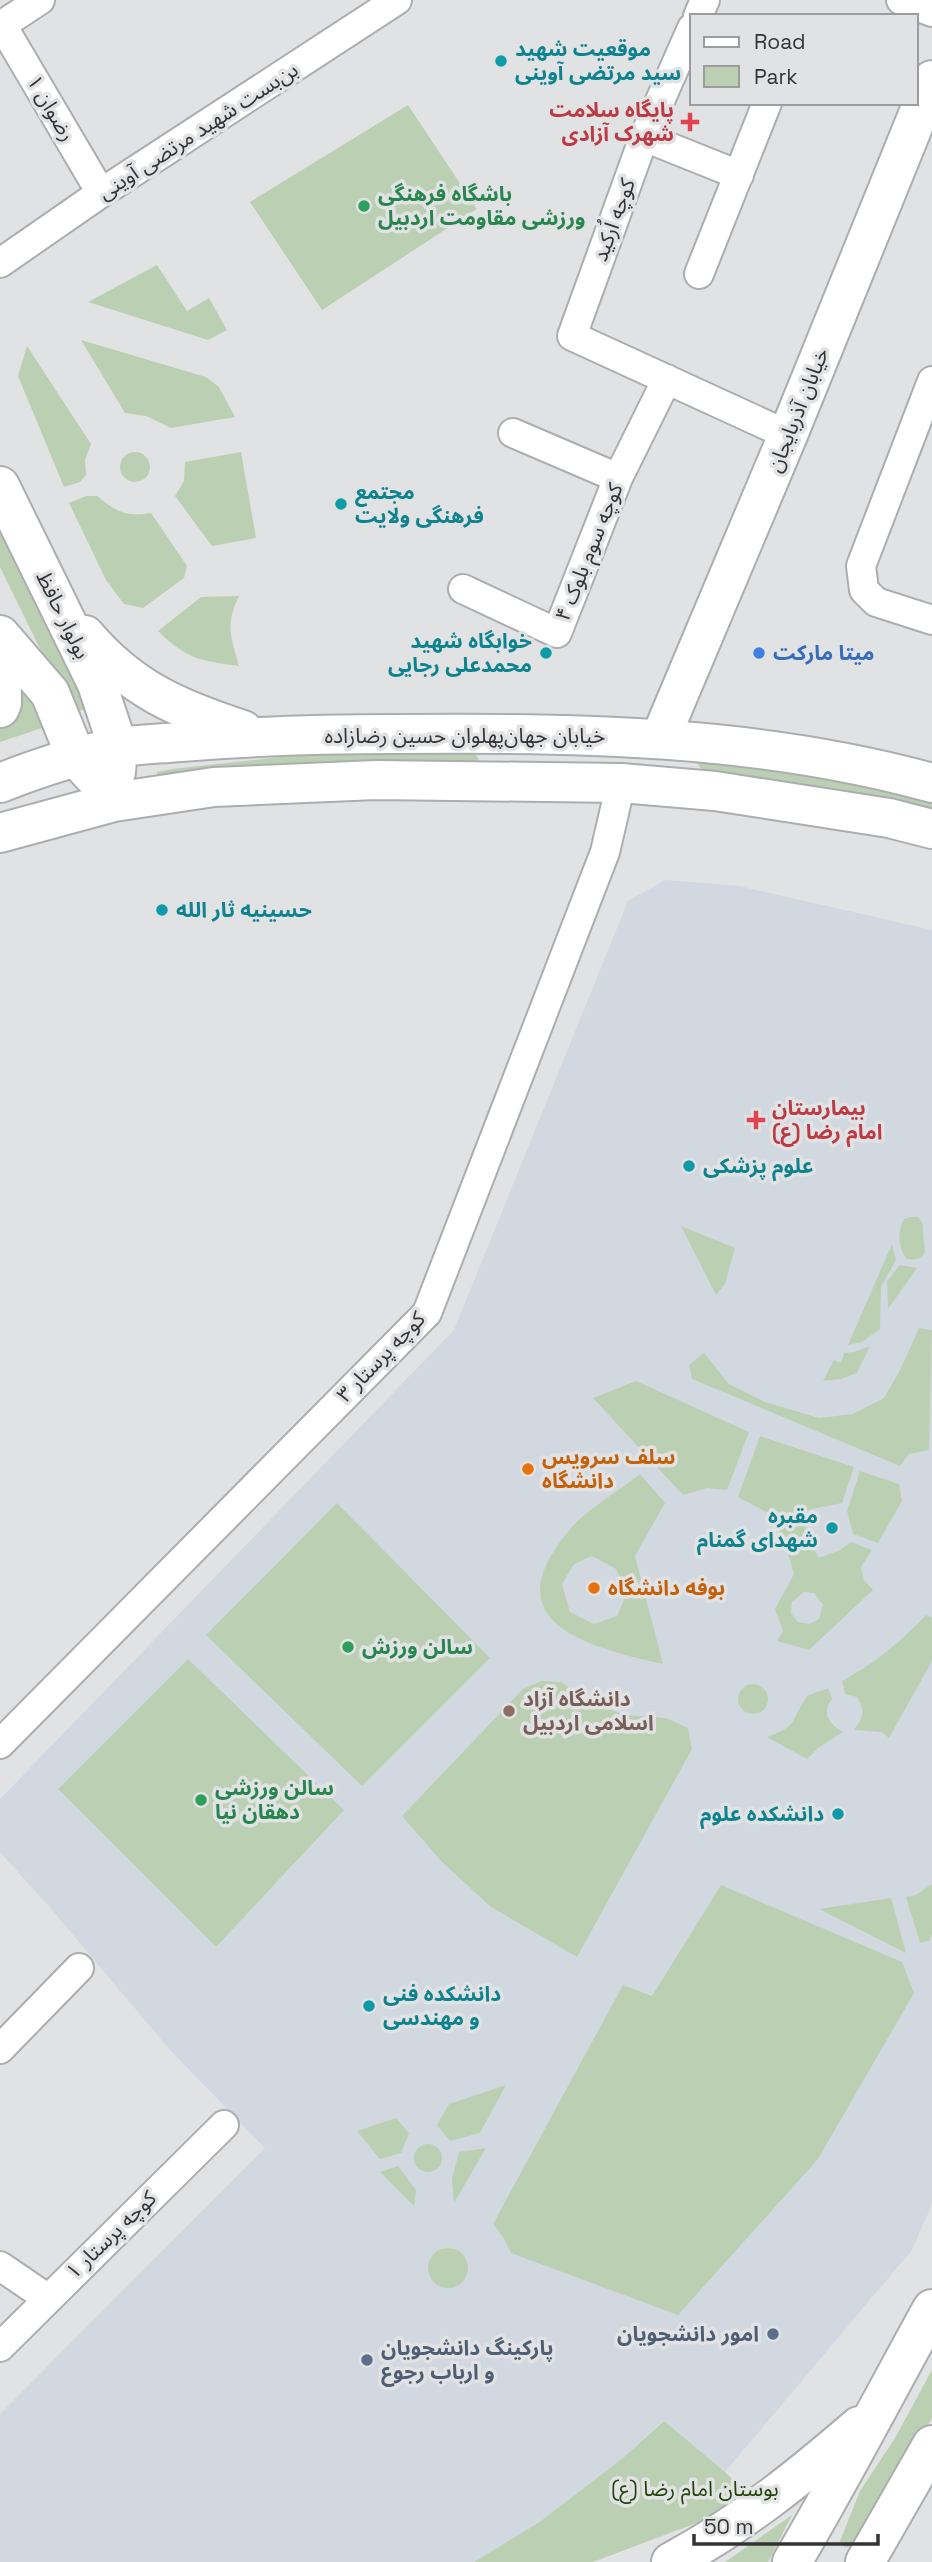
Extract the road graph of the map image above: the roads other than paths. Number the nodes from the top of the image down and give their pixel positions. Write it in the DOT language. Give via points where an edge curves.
graph roads {
  1 [pos="40,0"];
  2 [pos="397,0"];
  3 [pos="901,0"];
  4 [pos="932,12"];
  5 [pos="690,33"];
  6 [pos="932,80"];
  7 [pos="766,105"];
  8 [pos="644,137"];
  9 [pos="738,175"];
  10 [pos="101,193"];
  11 [pos="0,263"];
  12 [pos="699,274"];
  13 [pos="667,379"];
  14 [pos="932,381"];
  15 [pos="513,433"];
  16 [pos="789,435"];
  17 [pos="618,478"];
  18 [pos="0,486"];
  19 [pos="463,589"];
  20 [pos="53,597"];
  21 [pos="932,620"];
  22 [pos="1,636"];
  23 [pos="0,708"];
  24 [pos="259,735"];
  25 [pos="660,739"];
  26 [pos="118,747"];
  27 [pos="76,757"];
  28 [pos="0,783"];
  29 [pos="621,783"];
  30 [pos="932,783"];
  31 [pos="114,802"];
  32 [pos="932,829"];
  33 [pos="0,833"];
  34 [pos="0,1744"];
  35 [pos="79,1968"];
  36 [pos="0,2049"];
  37 [pos="224,2125"];
  38 [pos="0,2266"];
  39 [pos="47,2298"];
  40 [pos="932,2309"];
  41 [pos="0,2347"];
  42 [pos="873,2413"];
  43 [pos="932,2445"];
  44 [pos="671,2562"];
  45 [pos="792,2562"];
  46 [pos="865,2562"];
  1 -- 10 [label="street, رضوان ۱" via="2,25"];
  2 -- 10 [label="street, بن‌بست شهید مرتضی آوینی"];
  3 -- 4 [label="street"];
  5 -- 8 [label="street, کوچه اُرکید"];
  6 -- 16 [label="main road, خیابان آذربایجان"];
  7 -- 9 [label="street"];
  8 -- 9 [label="street"];
  8 -- 13 [label="street, کوچه اُرکید" via="572,336"];
  9 -- 12 [label="street"];
  10 -- 11 [label="street, بن‌بست شهید مرتضی آوینی"];
  13 -- 16 [label="street"];
  13 -- 17 [label="street, کوچه سوم بلوک ۴"];
  14 -- 21 [label="street" via="861,566 864,590 876,602"];
  15 -- 17 [label="street"];
  16 -- 25 [label="main road, خیابان آذربایجان"];
  17 -- 19 [label="street, کوچه سوم بلوک ۴" via="557,633"];
  18 -- 20 [label="main road, بولوار حافظ"];
  20 -- 24 [label="main road" via="105,658 142,688 190,712"];
  20 -- 26 [label="main road, بولوار حافظ" via="97,684"];
  22 -- 23 [label="main road"];
  22 -- 27 [label="main road" via="50,693"];
  24 -- 25 [label="main road, خیابان جهان‌پهلوان حسین رضا‌زاده" via="522,733"];
  24 -- 26 [label="main road, خیابان جهان‌پهلوان حسین رضا‌زاده"];
  25 -- 30 [label="main road, خیابان جهان‌پهلوان حسین رضا‌زاده" via="776,750"];
  26 -- 27 [label="main road, خیابان جهان‌پهلوان حسین رضا‌زاده"];
  26 -- 31 [label="main road"];
  27 -- 28 [label="main road, خیابان جهان‌پهلوان حسین رضا‌زاده"];
  27 -- 31 [label="main road"];
  29 -- 31 [label="main road, خیابان جهان‌پهلوان حسین رضا‌زاده" via="376,780 214,788"];
  29 -- 32 [label="main road, خیابان جهان‌پهلوان حسین رضا‌زاده" via="715,791"];
  29 -- 34 [label="street, کوچه پرستار ۳" via="605,852 426,1313"];
  31 -- 33 [label="main road, خیابان جهان‌پهلوان حسین رضا‌زاده"];
  35 -- 36 [label="street"];
  37 -- 39 [label="street, کوچه پرستار ۱"];
  38 -- 39 [label="street"];
  39 -- 41 [label="street, کوچه پرستار ۱"];
  40 -- 42 [label="main road"];
  42 -- 44 [label="main road" via="814,2465 712,2540"];
  42 -- 45 [label="main road"];
  43 -- 46 [label="main road"];
}
